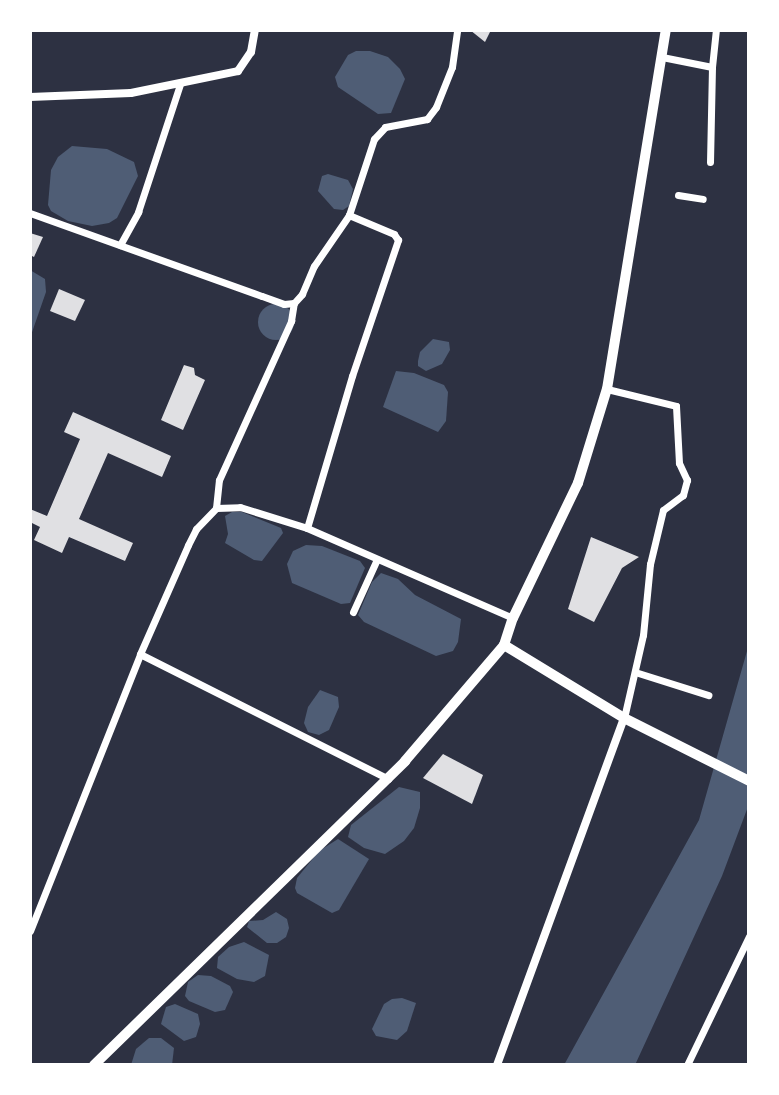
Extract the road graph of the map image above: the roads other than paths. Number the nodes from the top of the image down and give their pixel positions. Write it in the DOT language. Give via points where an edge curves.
graph roads {
  1 [pos="256,30"];
  2 [pos="457,30"];
  3 [pos="666,30"];
  4 [pos="716,30"];
  5 [pos="662,57"];
  6 [pos="712,67"];
  7 [pos="180,84"];
  8 [pos="30,97"];
  9 [pos="710,162"];
  10 [pos="678,195"];
  11 [pos="703,199"];
  12 [pos="30,213"];
  13 [pos="349,215"];
  14 [pos="120,245"];
  15 [pos="294,303"];
  16 [pos="607,390"];
  17 [pos="216,508"];
  18 [pos="307,528"];
  19 [pos="377,559"];
  20 [pos="353,612"];
  21 [pos="513,618"];
  22 [pos="504,645"];
  23 [pos="140,654"];
  24 [pos="635,672"];
  25 [pos="708,695"];
  26 [pos="624,718"];
  27 [pos="388,779"];
  28 [pos="749,781"];
  29 [pos="30,931"];
  30 [pos="749,936"];
  31 [pos="93,1065"];
  32 [pos="496,1065"];
  33 [pos="687,1065"];
  1 -- 7 [label="street" via="246,64 238,71"];
  2 -- 13 [label="street" via="452,66 436,107 427,119 385,127 374,139"];
  3 -- 5 [label="main road"];
  4 -- 6 [label="street"];
  5 -- 6 [label="street"];
  5 -- 16 [label="main road"];
  6 -- 9 [label="street"];
  7 -- 8 [label="street" via="131,93"];
  7 -- 14 [label="street" via="138,212"];
  10 -- 11 [label="street"];
  12 -- 14 [label="street"];
  13 -- 15 [label="street"];
  13 -- 18 [label="street" via="394,234 398,240"];
  14 -- 15 [label="street" via="285,304"];
  15 -- 17 [label="street" via="291,321 219,480"];
  16 -- 21 [label="main road" via="578,483"];
  16 -- 24 [label="street" via="676,406 679,461 687,480 682,495 663,510 650,564"];
  17 -- 18 [label="street" via="240,507"];
  17 -- 23 [label="street" via="196,529"];
  18 -- 19 [label="street"];
  19 -- 20 [label="street"];
  19 -- 21 [label="street"];
  21 -- 22 [label="main road"];
  22 -- 26 [label="main road"];
  22 -- 27 [label="main road"];
  23 -- 27 [label="street"];
  23 -- 29 [label="street"];
  24 -- 25 [label="street"];
  24 -- 26 [label="street"];
  26 -- 28 [label="main road"];
  26 -- 32 [label="street"];
  27 -- 31 [label="main road"];
  30 -- 33 [label="street"];
}
